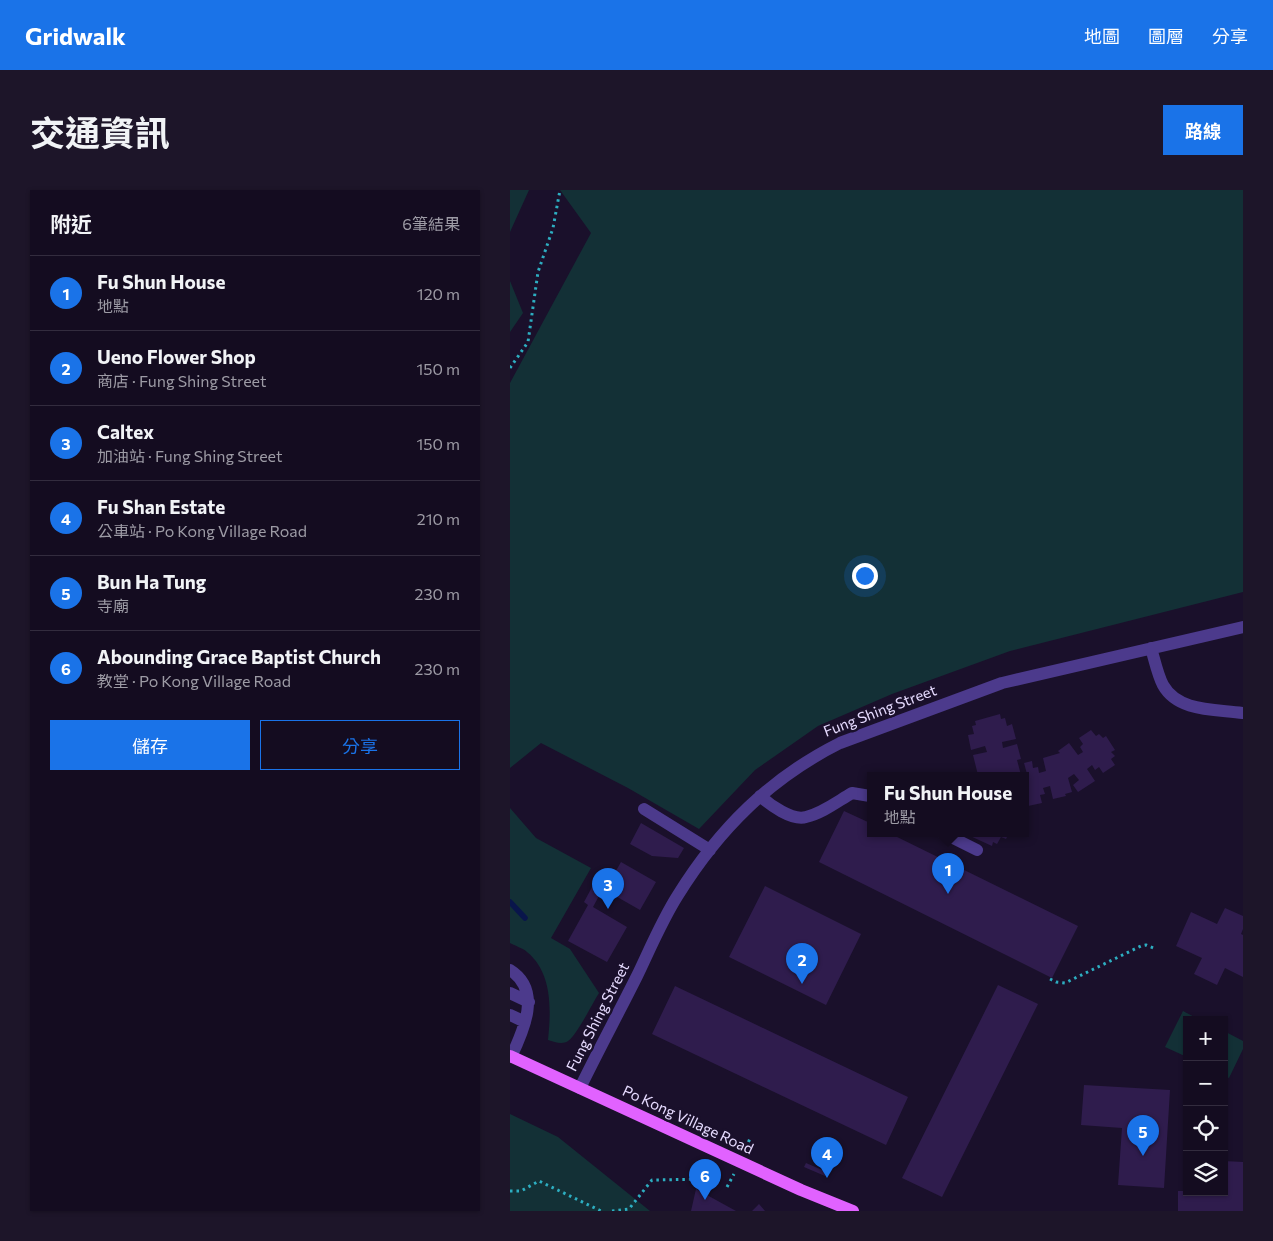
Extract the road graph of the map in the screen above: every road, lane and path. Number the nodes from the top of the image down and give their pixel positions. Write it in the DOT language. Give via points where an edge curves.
graph roads {
  1 [pos="560,190"];
  2 [pos="510,368"];
  3 [pos="1243,627"];
  4 [pos="1151,648"];
  5 [pos="1243,713"];
  6 [pos="760,796"];
  7 [pos="867,796"];
  8 [pos="644,809"];
  9 [pos="952,837"];
  10 [pos="710,850"];
  11 [pos="977,850"];
  12 [pos="1156,949"];
  13 [pos="510,970"];
  14 [pos="1050,979"];
  15 [pos="510,993"];
  16 [pos="529,1002"];
  17 [pos="510,1015"];
  18 [pos="525,1022"];
  19 [pos="510,1057"];
  20 [pos="580,1088"];
  21 [pos="711,1179"];
  22 [pos="510,1190"];
  23 [pos="601,1211"];
  24 [pos="612,1211"];
  25 [pos="853,1211"];
  1 -- 2 [label="path" via="553,228 538,272 528,342"];
  3 -- 4 [label="street, Fung Shing Street"];
  4 -- 5 [label="street" via="1162,684 1172,698 1190,706"];
  4 -- 6 [label="street, Fung Shing Street" via="1002,682 848,739 788,772"];
  6 -- 7 [label="street" via="790,815 805,818 852,793"];
  6 -- 10 [label="street, Fung Shing Street"];
  8 -- 10 [label="street"];
  9 -- 11 [label="street"];
  10 -- 20 [label="street, Fung Shing Street" via="677,896"];
  12 -- 14 [label="path" via="1146,945 1137,947 1066,983"];
  13 -- 16 [label="street" via="528,991"];
  15 -- 16 [label="street"];
  16 -- 18 [label="street"];
  17 -- 18 [label="street"];
  18 -- 19 [label="street"];
  19 -- 20 [label="main road, Po Kong Village Road"];
  20 -- 25 [label="main road, Po Kong Village Road"];
  21 -- 24 [label="path" via="652,1180 629,1210"];
  22 -- 23 [label="path" via="521,1191 539,1181"];
}
